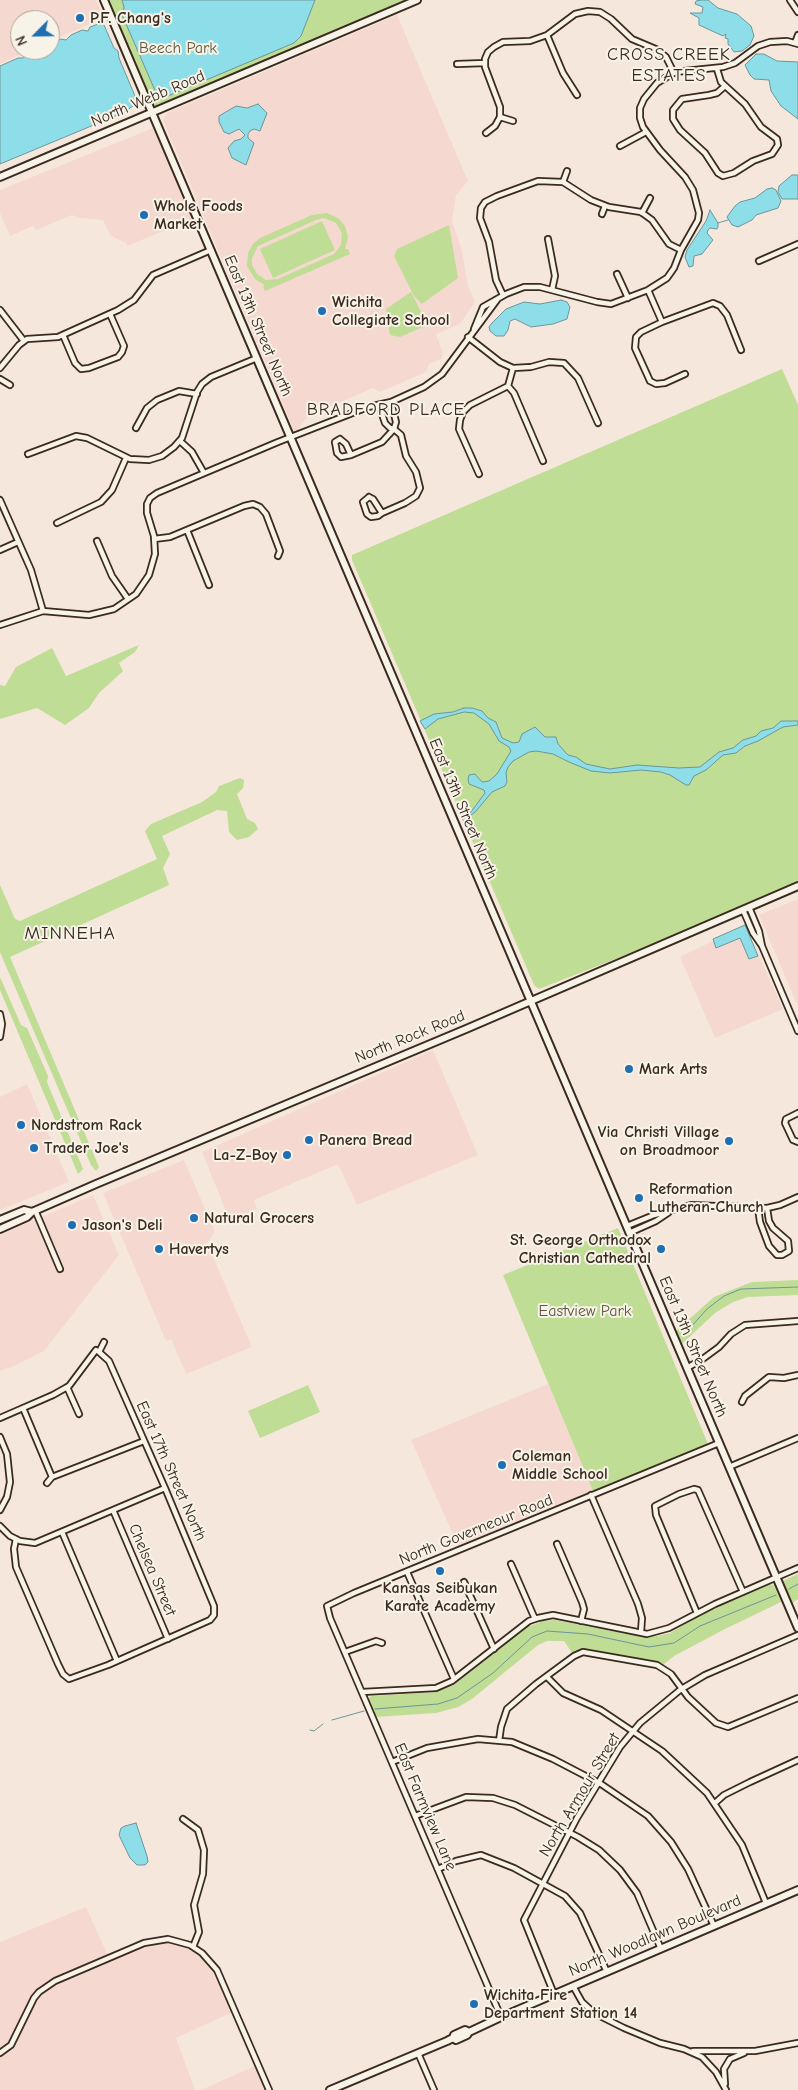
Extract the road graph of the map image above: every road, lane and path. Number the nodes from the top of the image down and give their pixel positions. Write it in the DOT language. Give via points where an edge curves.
graph roads {
  1 [pos="104,0"];
  2 [pos="418,0"];
  3 [pos="790,0"];
  4 [pos="798,12"];
  5 [pos="547,35"];
  6 [pos="798,35"];
  7 [pos="797,44"];
  8 [pos="485,62"];
  9 [pos="457,64"];
  10 [pos="717,69"];
  11 [pos="674,73"];
  12 [pos="725,86"];
  13 [pos="577,95"];
  14 [pos="152,112"];
  15 [pos="500,117"];
  16 [pos="513,121"];
  17 [pos="646,132"];
  18 [pos="486,133"];
  19 [pos="620,146"];
  20 [pos="567,171"];
  21 [pos="0,178"];
  22 [pos="563,182"];
  23 [pos="650,198"];
  24 [pos="606,206"];
  25 [pos="642,213"];
  26 [pos="602,214"];
  27 [pos="548,239"];
  28 [pos="798,244"];
  29 [pos="210,250"];
  30 [pos="681,250"];
  31 [pos="759,261"];
  32 [pos="617,274"];
  33 [pos="552,290"];
  34 [pos="648,290"];
  35 [pos="503,295"];
  36 [pos="628,298"];
  37 [pos="497,300"];
  38 [pos="0,310"];
  39 [pos="110,314"];
  40 [pos="662,322"];
  41 [pos="474,330"];
  42 [pos="63,335"];
  43 [pos="468,337"];
  44 [pos="24,341"];
  45 [pos="741,350"];
  46 [pos="256,358"];
  47 [pos="0,368"];
  48 [pos="513,368"];
  49 [pos="685,374"];
  50 [pos="0,379"];
  51 [pos="10,386"];
  52 [pos="508,386"];
  53 [pos="197,394"];
  54 [pos="391,402"];
  55 [pos="379,405"];
  56 [pos="453,418"];
  57 [pos="460,420"];
  58 [pos="598,423"];
  59 [pos="136,428"];
  60 [pos="394,429"];
  61 [pos="290,437"];
  62 [pos="180,441"];
  63 [pos="28,454"];
  64 [pos="351,455"];
  65 [pos="126,458"];
  66 [pos="543,461"];
  67 [pos="204,473"];
  68 [pos="479,474"];
  69 [pos="0,500"];
  70 [pos="382,513"];
  71 [pos="57,523"];
  72 [pos="186,530"];
  73 [pos="154,539"];
  74 [pos="96,541"];
  75 [pos="18,542"];
  76 [pos="0,550"];
  77 [pos="278,556"];
  78 [pos="209,585"];
  79 [pos="128,599"];
  80 [pos="43,611"];
  81 [pos="0,625"];
  82 [pos="798,886"];
  83 [pos="746,909"];
  84 [pos="530,1002"];
  85 [pos="0,1014"];
  86 [pos="798,1031"];
  87 [pos="0,1037"];
  88 [pos="798,1113"];
  89 [pos="798,1142"];
  90 [pos="798,1197"];
  91 [pos="758,1208"];
  92 [pos="767,1208"];
  93 [pos="34,1211"];
  94 [pos="0,1220"];
  95 [pos="0,1229"];
  96 [pos="628,1230"];
  97 [pos="60,1268"];
  98 [pos="798,1321"];
  99 [pos="104,1342"];
  100 [pos="99,1352"];
  101 [pos="687,1368"];
  102 [pos="798,1375"];
  103 [pos="66,1387"];
  104 [pos="742,1402"];
  105 [pos="23,1408"];
  106 [pos="79,1414"];
  107 [pos="0,1418"];
  108 [pos="0,1437"];
  109 [pos="798,1438"];
  110 [pos="144,1441"];
  111 [pos="719,1443"];
  112 [pos="729,1467"];
  113 [pos="52,1477"];
  114 [pos="47,1483"];
  115 [pos="165,1488"];
  116 [pos="592,1495"];
  117 [pos="0,1510"];
  118 [pos="113,1510"];
  119 [pos="0,1526"];
  120 [pos="62,1532"];
  121 [pos="16,1539"];
  122 [pos="557,1544"];
  123 [pos="511,1564"];
  124 [pos="798,1568"];
  125 [pos="407,1572"];
  126 [pos="777,1578"];
  127 [pos="464,1582"];
  128 [pos="743,1592"];
  129 [pos="326,1606"];
  130 [pos="698,1613"];
  131 [pos="535,1619"];
  132 [pos="582,1621"];
  133 [pos="798,1628"];
  134 [pos="641,1632"];
  135 [pos="798,1634"];
  136 [pos="168,1639"];
  137 [pos="382,1643"];
  138 [pos="494,1649"];
  139 [pos="345,1652"];
  140 [pos="117,1661"];
  141 [pos="547,1677"];
  142 [pos="454,1679"];
  143 [pos="682,1689"];
  144 [pos="362,1692"];
  145 [pos="798,1698"];
  146 [pos="632,1733"];
  147 [pos="499,1741"];
  148 [pos="798,1760"];
  149 [pos="392,1762"];
  150 [pos="599,1783"];
  151 [pos="715,1803"];
  152 [pos="415,1816"];
  153 [pos="183,1819"];
  154 [pos="569,1834"];
  155 [pos="438,1869"];
  156 [pos="542,1883"];
  157 [pos="798,1890"];
  158 [pos="766,1903"];
  159 [pos="714,1926"];
  160 [pos="193,1947"];
  161 [pos="661,1949"];
  162 [pos="607,1972"];
  163 [pos="573,1986"];
  164 [pos="554,1994"];
  165 [pos="500,2017"];
  166 [pos="798,2043"];
  167 [pos="684,2049"];
  168 [pos="748,2051"];
  169 [pos="0,2053"];
  170 [pos="418,2054"];
  171 [pos="432,2089"];
  172 [pos="269,2090"];
  173 [pos="330,2090"];
  174 [pos="727,2090"];
  1 -- 14 [label="main road, East 13th Street North"];
  2 -- 14 [label="main road, North Webb Road"];
  3 -- 4 [label="street"];
  5 -- 8 [label="street" via="530,41 503,42 488,52"];
  5 -- 11 [label="street" via="575,14 588,10 600,12 612,18 632,40 658,50 666,57"];
  5 -- 13 [label="street" via="563,73"];
  6 -- 7 [label="street"];
  7 -- 10 [label="street" via="778,41 758,46 741,59"];
  8 -- 9 [label="street"];
  8 -- 15 [label="street"];
  10 -- 11 [label="street" via="688,69"];
  10 -- 12 [label="street"];
  11 -- 17 [label="street" via="657,83 644,99 640,118"];
  12 -- 12 [label="street" via="745,104 761,127 777,139 778,144 772,154 723,176 673,119 674,110 682,99 708,95"];
  14 -- 21 [label="main road, North Webb Road"];
  14 -- 29 [label="main road, East 13th Street North"];
  15 -- 16 [label="street"];
  15 -- 18 [label="street"];
  17 -- 19 [label="street"];
  17 -- 30 [label="street" via="684,177 698,202 698,220"];
  20 -- 22 [label="street"];
  22 -- 24 [label="street"];
  22 -- 35 [label="street" via="538,181 522,186 485,202 481,208 480,218"];
  23 -- 25 [label="street"];
  24 -- 25 [label="street"];
  24 -- 26 [label="street"];
  25 -- 30 [label="street" via="652,220 669,244"];
  27 -- 33 [label="street" via="555,276"];
  28 -- 31 [label="street"];
  29 -- 39 [label="street" via="153,275 134,300"];
  29 -- 46 [label="main road, East 13th Street North"];
  30 -- 34 [label="street" via="667,278"];
  32 -- 36 [label="street"];
  33 -- 35 [label="street" via="524,287"];
  33 -- 36 [label="street" via="611,304"];
  34 -- 36 [label="street"];
  34 -- 40 [label="street"];
  35 -- 37 [label="street"];
  37 -- 41 [label="street"];
  37 -- 41 [label="street" via="483,307"];
  38 -- 44 [label="street"];
  39 -- 42 [label="street"];
  39 -- 42 [label="street" via="124,346 118,357 81,369 75,364"];
  40 -- 45 [label="street" via="713,303 727,315"];
  40 -- 49 [label="street" via="634,340 644,371 656,384"];
  41 -- 43 [label="street"];
  42 -- 44 [label="street"];
  43 -- 48 [label="street"];
  43 -- 54 [label="street" via="442,374 424,387"];
  44 -- 47 [label="street"];
  46 -- 53 [label="street" via="208,379"];
  46 -- 61 [label="main road, East 13th Street North"];
  48 -- 52 [label="street"];
  48 -- 58 [label="street" via="565,361 578,378"];
  50 -- 51 [label="street"];
  52 -- 57 [label="street" via="470,405"];
  52 -- 66 [label="street"];
  53 -- 59 [label="street" via="179,391 157,400 147,408"];
  53 -- 62 [label="street"];
  54 -- 55 [label="street"];
  54 -- 60 [label="street" via="396,422"];
  55 -- 60 [label="street" via="385,423"];
  55 -- 61 [label="street"];
  56 -- 57 [label="street"];
  57 -- 68 [label="street" via="459,429"];
  60 -- 64 [label="street" via="382,442"];
  60 -- 70 [label="street" via="401,435 420,488 416,496 404,504"];
  61 -- 67 [label="street"];
  61 -- 84 [label="main road, East 13th Street North"];
  62 -- 65 [label="street" via="166,454 153,459"];
  62 -- 67 [label="street" via="192,452"];
  63 -- 65 [label="street" via="72,436 80,436"];
  65 -- 71 [label="street" via="115,485 105,498"];
  67 -- 73 [label="street" via="150,498 147,513"];
  69 -- 75 [label="street"];
  70 -- 70 [label="street" via="373,499 369,497 363,502 371,517"];
  72 -- 73 [label="street"];
  72 -- 77 [label="street" via="253,504 266,514 280,550"];
  72 -- 78 [label="street"];
  73 -- 79 [label="street" via="155,554 149,575 136,594"];
  74 -- 79 [label="street" via="112,576"];
  75 -- 76 [label="street"];
  75 -- 80 [label="street" via="31,570"];
  79 -- 80 [label="street" via="114,609 89,615"];
  80 -- 81 [label="street"];
  82 -- 83 [label="main road, North Rock Road"];
  83 -- 84 [label="main road, North Rock Road"];
  83 -- 86 [label="street" via="753,933 762,946"];
  84 -- 93 [label="main road, North Rock Road"];
  84 -- 96 [label="main road, East 13th Street North"];
  85 -- 87 [label="street"];
  88 -- 89 [label="street" via="786,1119 785,1123"];
  90 -- 92 [label="street"];
  91 -- 92 [label="street"];
  91 -- 92 [label="street" via="769,1246 777,1255 782,1255 788,1251 788,1241 773,1228"];
  91 -- 96 [label="street" via="690,1205 654,1215"];
  93 -- 94 [label="main road, North Rock Road" via="24,1210"];
  93 -- 95 [label="main road, North Rock Road"];
  93 -- 97 [label="street"];
  96 -- 101 [label="main road, East 13th Street North"];
  98 -- 101 [label="street" via="745,1325"];
  99 -- 100 [label="street"];
  100 -- 103 [label="street" via="96,1350"];
  100 -- 110 [label="street, East 17th Street North" via="109,1361"];
  101 -- 111 [label="main road, East 13th Street North"];
  102 -- 104 [label="street" via="769,1377"];
  103 -- 105 [label="street"];
  103 -- 106 [label="street"];
  105 -- 107 [label="street"];
  105 -- 113 [label="street"];
  108 -- 117 [label="street" via="7,1454 10,1482"];
  109 -- 112 [label="street"];
  110 -- 113 [label="street"];
  110 -- 115 [label="street, East 17th Street North"];
  111 -- 112 [label="main road, East 13th Street North"];
  111 -- 116 [label="street, North Governeour Road"];
  112 -- 126 [label="main road, East 13th Street North"];
  113 -- 114 [label="street"];
  115 -- 118 [label="street"];
  115 -- 136 [label="street, East 17th Street North" via="214,1606 210,1620"];
  116 -- 125 [label="street, North Governeour Road"];
  116 -- 134 [label="street" via="638,1604"];
  118 -- 120 [label="street"];
  118 -- 136 [label="street, Chelsea Street"];
  119 -- 121 [label="street"];
  120 -- 121 [label="street" via="35,1542"];
  120 -- 140 [label="street"];
  121 -- 140 [label="street" via="14,1560 63,1674 69,1679"];
  122 -- 132 [label="street" via="584,1608"];
  123 -- 131 [label="street"];
  124 -- 126 [label="street"];
  125 -- 129 [label="street, North Governeour Road"];
  125 -- 142 [label="street"];
  126 -- 128 [label="street"];
  126 -- 133 [label="main road, East 13th Street North"];
  127 -- 138 [label="street"];
  128 -- 130 [label="street"];
  128 -- 130 [label="street" via="698,1490 671,1498 655,1506 656,1515"];
  129 -- 139 [label="street, East Farmview Lane"];
  130 -- 134 [label="street" via="669,1628 647,1634"];
  131 -- 132 [label="street" via="553,1615"];
  131 -- 138 [label="street"];
  132 -- 134 [label="street"];
  135 -- 143 [label="street, North Armour Street" via="705,1675"];
  136 -- 140 [label="street"];
  137 -- 139 [label="street" via="376,1641"];
  138 -- 142 [label="street"];
  139 -- 144 [label="street, East Farmview Lane"];
  141 -- 143 [label="street" via="583,1652 657,1665 671,1674"];
  141 -- 146 [label="street" via="563,1693 600,1710"];
  141 -- 147 [label="street" via="508,1709"];
  142 -- 144 [label="street" via="436,1688"];
  143 -- 145 [label="street" via="716,1723 728,1726"];
  143 -- 146 [label="street, North Armour Street"];
  144 -- 149 [label="street, East Farmview Lane"];
  146 -- 150 [label="street, North Armour Street"];
  146 -- 151 [label="street" via="662,1752"];
  147 -- 149 [label="street" via="478,1739 427,1748"];
  147 -- 150 [label="street" via="512,1742 553,1759"];
  148 -- 151 [label="street" via="750,1782"];
  149 -- 152 [label="street, East Farmview Lane"];
  150 -- 154 [label="street, North Armour Street"];
  150 -- 159 [label="street" via="648,1816 671,1842 688,1869"];
  151 -- 158 [label="street" via="742,1845"];
  152 -- 154 [label="street" via="466,1797 493,1798 515,1805"];
  152 -- 155 [label="street, East Farmview Lane"];
  153 -- 160 [label="street" via="198,1830 204,1850 203,1874 194,1905 199,1932"];
  154 -- 156 [label="street, North Armour Street"];
  154 -- 161 [label="street" via="599,1850 620,1870 637,1893"];
  155 -- 156 [label="street" via="481,1855"];
  155 -- 165 [label="street, East Farmview Lane"];
  156 -- 162 [label="street" via="565,1896 580,1913"];
  156 -- 164 [label="street, North Armour Street" via="524,1920"];
  157 -- 158 [label="main road, North Woodlawn Boulevard"];
  158 -- 159 [label="main road, North Woodlawn Boulevard"];
  159 -- 161 [label="main road, North Woodlawn Boulevard"];
  160 -- 169 [label="street" via="168,1939 144,1943 55,1981 34,1998 11,2045"];
  160 -- 172 [label="street" via="217,1970"];
  161 -- 162 [label="main road, North Woodlawn Boulevard"];
  162 -- 163 [label="main road, North Woodlawn Boulevard"];
  163 -- 164 [label="main road, North Woodlawn Boulevard"];
  163 -- 167 [label="street" via="582,2002 594,2013 660,2043"];
  164 -- 165 [label="main road, North Woodlawn Boulevard"];
  165 -- 170 [label="main road, North Woodlawn Boulevard" via="467,2036 453,2038"];
  166 -- 168 [label="street"];
  167 -- 168 [label="street"];
  167 -- 174 [label="street" via="702,2057"];
  168 -- 174 [label="street" via="730,2059 724,2069"];
  170 -- 171 [label="street"];
  170 -- 173 [label="main road, North Woodlawn Boulevard"];
}
